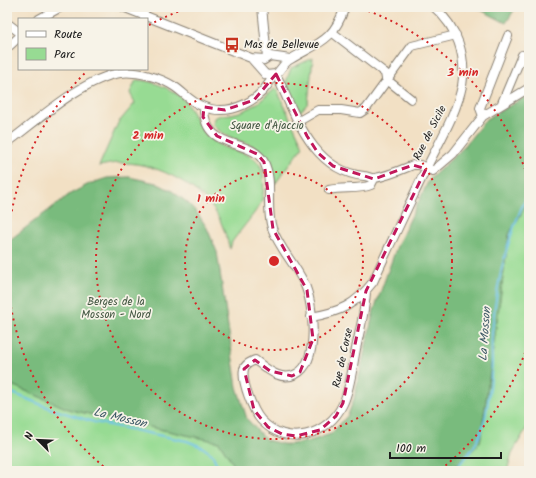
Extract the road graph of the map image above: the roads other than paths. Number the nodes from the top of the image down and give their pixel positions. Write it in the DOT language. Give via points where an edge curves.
graph roads {
  1 [pos="61,7"];
  2 [pos="123,7"];
  3 [pos="262,7"];
  4 [pos="345,7"];
  5 [pos="434,7"];
  6 [pos="41,18"];
  7 [pos="7,23"];
  8 [pos="18,31"];
  9 [pos="333,33"];
  10 [pos="456,35"];
  11 [pos="508,36"];
  12 [pos="18,38"];
  13 [pos="7,48"];
  14 [pos="522,55"];
  15 [pos="251,58"];
  16 [pos="266,58"];
  17 [pos="276,58"];
  18 [pos="290,59"];
  19 [pos="262,70"];
  20 [pos="276,73"];
  21 [pos="386,79"];
  22 [pos="529,88"];
  23 [pos="411,99"];
  24 [pos="502,103"];
  25 [pos="204,107"];
  26 [pos="483,116"];
  27 [pos="299,121"];
  28 [pos="7,143"];
  29 [pos="426,169"];
  30 [pos="374,179"];
  31 [pos="329,190"];
  32 [pos="366,292"];
  33 [pos="311,317"];
  1 -- 6 [label="street"];
  2 -- 15 [label="street"];
  3 -- 16 [label="street"];
  4 -- 9 [label="street"];
  5 -- 10 [label="street, Rue de Sicile" via="444,16"];
  7 -- 8 [label="street"];
  9 -- 18 [label="street" via="320,44"];
  9 -- 21 [label="street" via="385,73"];
  10 -- 21 [label="street" via="412,46"];
  10 -- 29 [label="street, Rue de Sicile" via="463,63 462,85 443,135"];
  11 -- 26 [label="street" via="480,108"];
  12 -- 13 [label="street"];
  14 -- 24 [label="street"];
  15 -- 16 [label="street"];
  15 -- 19 [label="street"];
  16 -- 17 [label="street"];
  16 -- 19 [label="street" via="261,64"];
  17 -- 18 [label="street"];
  17 -- 20 [label="street" via="280,62"];
  18 -- 20 [label="street"];
  19 -- 20 [label="street" via="266,75"];
  20 -- 25 [label="street" via="254,100 225,110"];
  20 -- 27 [label="street"];
  21 -- 23 [label="street"];
  21 -- 27 [label="street" via="366,109 360,113 318,110"];
  22 -- 24 [label="street"];
  24 -- 26 [label="street"];
  25 -- 28 [label="street" via="164,81 145,75 120,73 86,85"];
  25 -- 33 [label="street" via="204,117 209,128 217,136 257,154 264,162 269,181 269,215 273,229 304,282"];
  26 -- 29 [label="street" via="453,154 433,171"];
  27 -- 30 [label="street" via="318,154 325,160 344,171"];
  29 -- 30 [label="street, Rue de Sicile" via="420,165 413,165"];
  29 -- 32 [label="street, Rue de Corse"];
  30 -- 31 [label="street, Rue de Sicile" via="371,185 365,187"];
  32 -- 33 [label="street" via="350,306 336,313"];
  32 -- 33 [label="street, Rue de Corse" via="365,309 348,388 336,416 320,430 310,434 282,434 268,427 254,410 246,389 244,369 248,363 256,360 280,375 292,376 300,372 308,358 313,339"];
}
